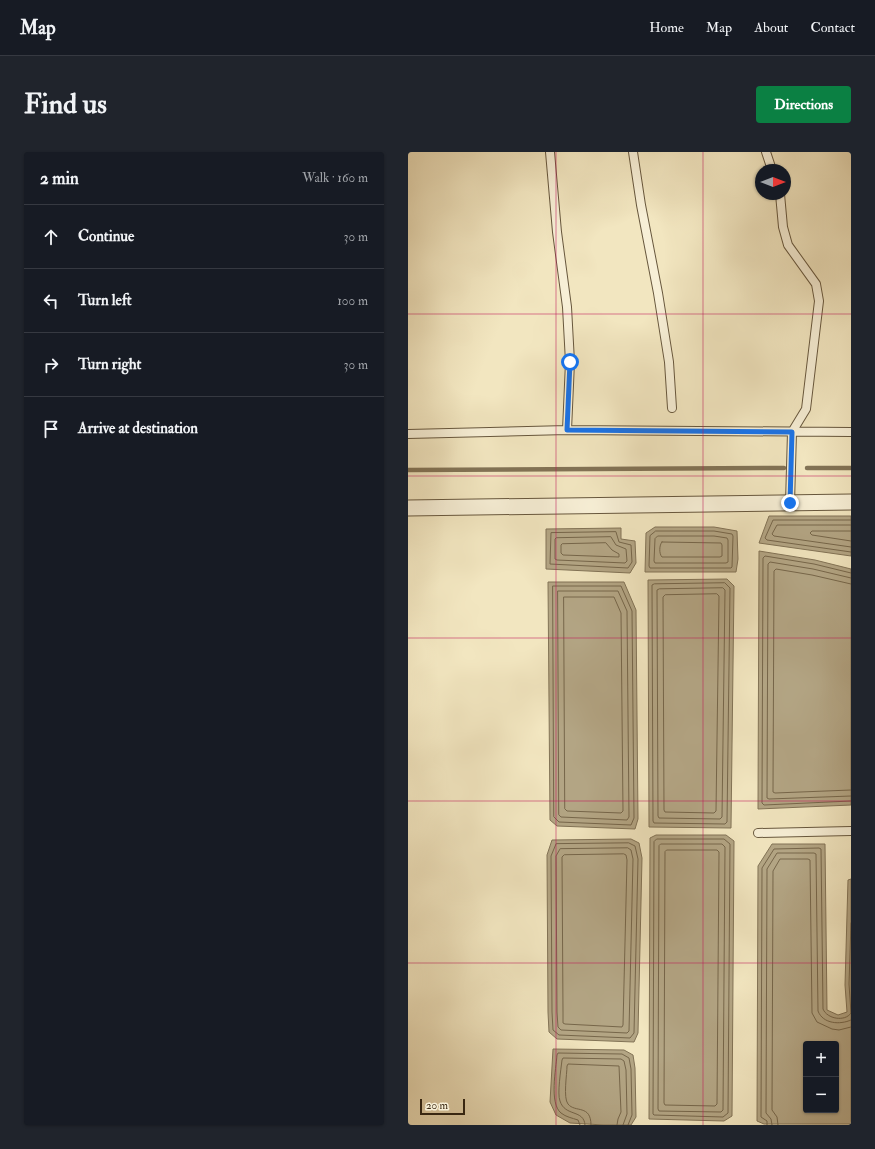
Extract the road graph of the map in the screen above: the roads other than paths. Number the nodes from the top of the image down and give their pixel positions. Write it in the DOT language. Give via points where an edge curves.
graph roads {
  1 [pos="550,152"];
  2 [pos="633,152"];
  3 [pos="766,152"];
  4 [pos="770,164"];
  5 [pos="781,200"];
  6 [pos="672,408"];
  7 [pos="567,430"];
  8 [pos="792,432"];
  9 [pos="851,432"];
  10 [pos="408,434"];
  11 [pos="851,502"];
  12 [pos="790,503"];
  13 [pos="408,508"];
  14 [pos="851,831"];
  15 [pos="758,833"];
  1 -- 7 [label="lane" via="567,307 570,362"];
  2 -- 6 [label="lane" via="667,348"];
  3 -- 4 [label="lane"];
  5 -- 8 [label="lane" via="788,245 816,284 819,301 806,409"];
  7 -- 8 [label="lane"];
  7 -- 10 [label="lane"];
  8 -- 9 [label="lane"];
  8 -- 12 [label="lane"];
  11 -- 12 [label="street"];
  12 -- 13 [label="street"];
  14 -- 15 [label="lane"];
}
